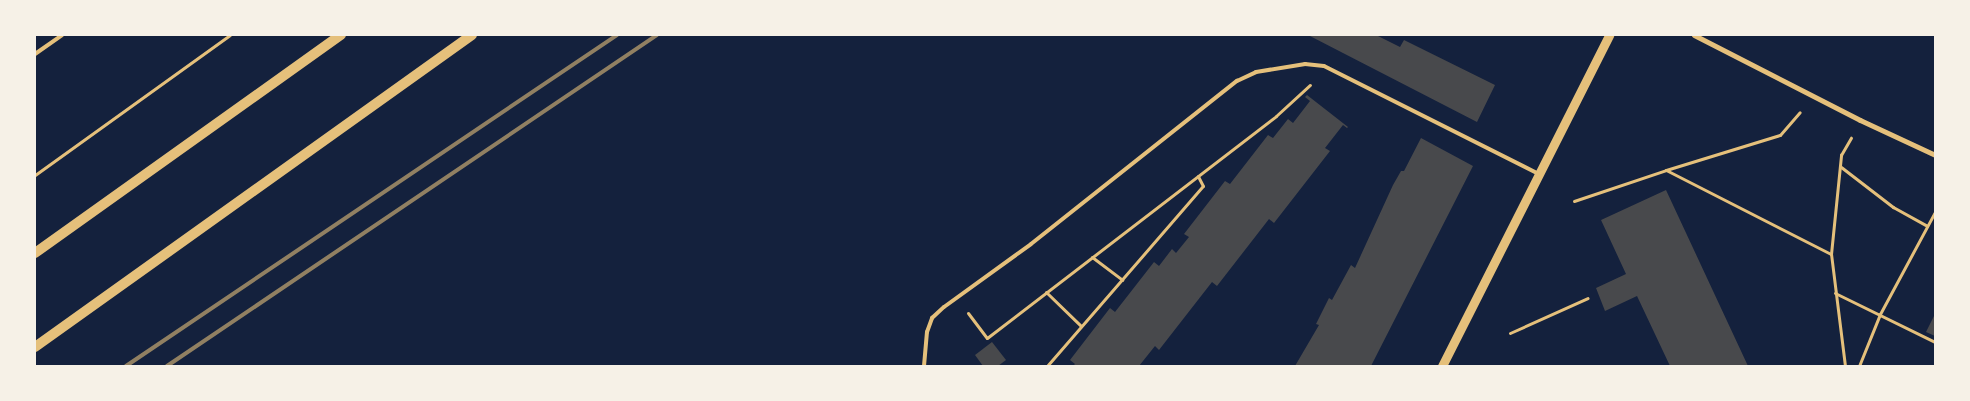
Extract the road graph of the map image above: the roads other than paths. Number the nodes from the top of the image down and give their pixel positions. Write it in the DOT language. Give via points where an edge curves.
graph roads {
  1 [pos="62,35"];
  2 [pos="341,35"];
  3 [pos="472,35"];
  4 [pos="1609,35"];
  5 [pos="1694,35"];
  6 [pos="35,54"];
  7 [pos="1935,154"];
  8 [pos="1539,174"];
  9 [pos="35,253"];
  10 [pos="35,347"];
  11 [pos="924,366"];
  12 [pos="1442,366"];
  1 -- 6 [label="lane"];
  2 -- 9 [label="main road"];
  3 -- 10 [label="main road"];
  4 -- 8 [label="street"];
  5 -- 7 [label="street" via="1860,120"];
  8 -- 11 [label="lane" via="1324,66 1305,64 1256,72 1237,81 932,318"];
  8 -- 12 [label="street"];
}
